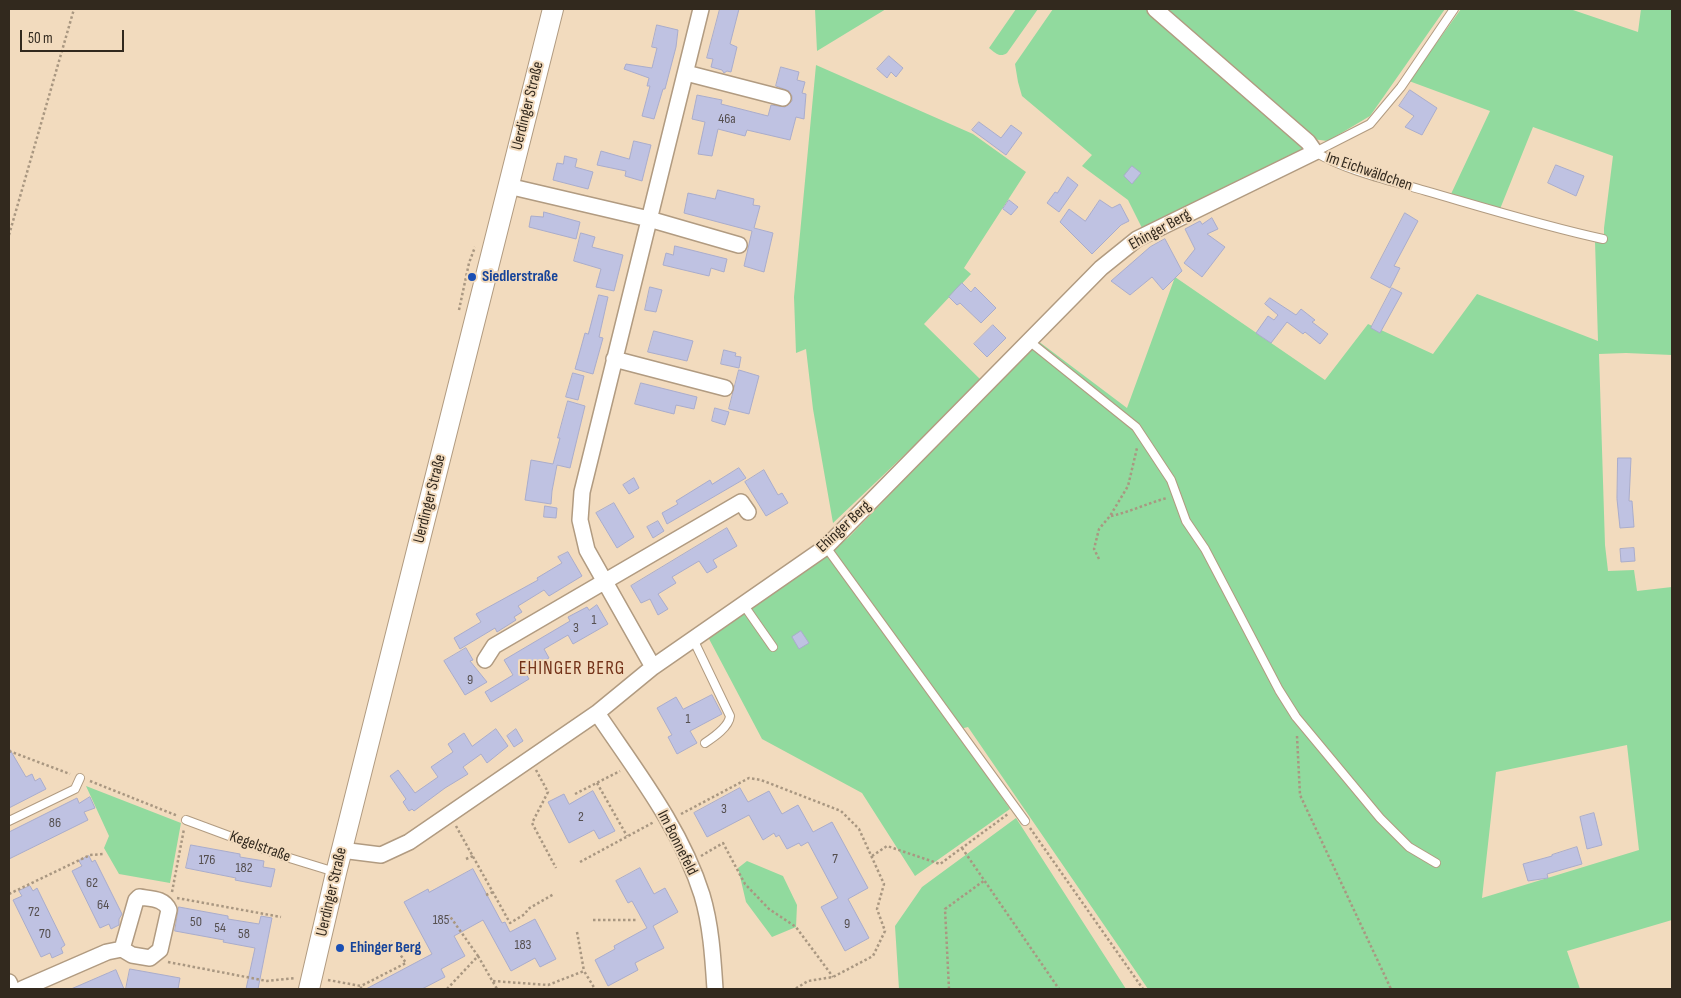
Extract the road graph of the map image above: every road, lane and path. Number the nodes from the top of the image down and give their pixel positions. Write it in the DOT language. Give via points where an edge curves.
graph roads {
  1 [pos="74,9"];
  2 [pos="552,9"];
  3 [pos="701,9"];
  4 [pos="1155,9"];
  5 [pos="1454,9"];
  6 [pos="686,73"];
  7 [pos="783,98"];
  8 [pos="1315,152"];
  9 [pos="508,186"];
  10 [pos="649,220"];
  11 [pos="9,235"];
  12 [pos="1603,238"];
  13 [pos="739,245"];
  14 [pos="1029,341"];
  15 [pos="614,359"];
  16 [pos="725,388"];
  17 [pos="1136,426"];
  18 [pos="1176,496"];
  19 [pos="748,512"];
  20 [pos="1110,516"];
  21 [pos="826,547"];
  22 [pos="1099,559"];
  23 [pos="605,582"];
  24 [pos="743,604"];
  25 [pos="693,639"];
  26 [pos="773,647"];
  27 [pos="485,660"];
  28 [pos="653,667"];
  29 [pos="597,713"];
  30 [pos="1296,717"];
  31 [pos="705,743"];
  32 [pos="9,751"];
  33 [pos="530,759"];
  34 [pos="632,764"];
  35 [pos="80,778"];
  36 [pos="597,783"];
  37 [pos="575,794"];
  38 [pos="1016,808"];
  39 [pos="450,814"];
  40 [pos="667,818"];
  41 [pos="186,820"];
  42 [pos="1025,821"];
  43 [pos="9,822"];
  44 [pos="627,836"];
  45 [pos="962,848"];
  46 [pos="342,850"];
  47 [pos="104,854"];
  48 [pos="473,856"];
  49 [pos="872,856"];
  50 [pos="466,859"];
  51 [pos="580,862"];
  52 [pos="690,862"];
  53 [pos="1436,863"];
  54 [pos="556,868"];
  55 [pos="336,872"];
  56 [pos="985,880"];
  57 [pos="493,892"];
  58 [pos="9,894"];
  59 [pos="554,894"];
  60 [pos="486,895"];
  61 [pos="449,915"];
  62 [pos="281,917"];
  63 [pos="593,920"];
  64 [pos="637,920"];
  65 [pos="577,932"];
  66 [pos="391,941"];
  67 [pos="122,949"];
  68 [pos="156,953"];
  69 [pos="478,956"];
  70 [pos="584,971"];
  71 [pos="833,977"];
  72 [pos="492,981"];
  73 [pos="9,982"];
  74 [pos="310,983"];
  75 [pos="361,988"];
  76 [pos="12,989"];
  77 [pos="22,989"];
  78 [pos="447,989"];
  79 [pos="497,989"];
  80 [pos="595,989"];
  81 [pos="715,989"];
  82 [pos="794,989"];
  83 [pos="949,989"];
  84 [pos="1059,989"];
  85 [pos="1143,989"];
  86 [pos="1392,989"];
  1 -- 11 [label="path"];
  2 -- 9 [label="main road, Uerdinger Straße"];
  3 -- 6 [label="street"];
  4 -- 8 [label="street, Im Eichwäldchen" via="1308,142"];
  5 -- 8 [label="lane" via="1401,87 1370,124"];
  6 -- 7 [label="street"];
  6 -- 10 [label="street"];
  8 -- 12 [label="lane, Im Eichwäldchen" via="1334,163 1388,180 1546,226"];
  8 -- 14 [label="street, Ehinger Berg" via="1137,239 1101,268"];
  9 -- 10 [label="street"];
  9 -- 46 [label="main road, Uerdinger Straße"];
  10 -- 13 [label="street"];
  10 -- 15 [label="street"];
  14 -- 17 [label="lane"];
  14 -- 21 [label="street, Ehinger Berg"];
  15 -- 16 [label="street"];
  15 -- 23 [label="street" via="582,492 580,520 587,550"];
  17 -- 18 [label="lane" via="1171,480"];
  17 -- 20 [label="path" via="1137,444 1128,486"];
  18 -- 20 [label="path"];
  18 -- 30 [label="lane" via="1186,521 1205,549"];
  19 -- 23 [label="street" via="741,502"];
  20 -- 22 [label="path" via="1099,529 1094,549"];
  21 -- 24 [label="street, Ehinger Berg"];
  21 -- 38 [label="lane"];
  23 -- 27 [label="street" via="494,646"];
  23 -- 28 [label="street"];
  24 -- 25 [label="street, Ehinger Berg"];
  24 -- 26 [label="lane"];
  25 -- 28 [label="street, Ehinger Berg"];
  25 -- 31 [label="lane" via="730,716 730,721"];
  28 -- 29 [label="street, Ehinger Berg"];
  29 -- 33 [label="street, Ehinger Berg"];
  29 -- 34 [label="street, Im Bonnefeld"];
  30 -- 53 [label="lane" via="1380,818 1409,847"];
  30 -- 86 [label="path" via="1300,795"];
  32 -- 35 [label="path"];
  33 -- 39 [label="street, Ehinger Berg"];
  33 -- 54 [label="path" via="548,792 532,823"];
  34 -- 36 [label="path"];
  34 -- 40 [label="street, Im Bonnefeld"];
  35 -- 41 [label="path"];
  35 -- 43 [label="lane" via="75,789"];
  36 -- 37 [label="path"];
  36 -- 44 [label="path"];
  38 -- 42 [label="lane"];
  38 -- 45 [label="path"];
  39 -- 46 [label="street, Ehinger Berg" via="409,842 381,855"];
  39 -- 48 [label="path"];
  40 -- 44 [label="path"];
  40 -- 49 [label="path" via="749,778 761,780 841,811 859,829"];
  40 -- 52 [label="street, Im Bonnefeld"];
  41 -- 55 [label="lane, Kegelstraße"];
  41 -- 62 [label="path" via="171,896"];
  42 -- 85 [label="path"];
  44 -- 51 [label="path"];
  45 -- 49 [label="path" via="940,864 887,846"];
  45 -- 56 [label="path"];
  46 -- 55 [label="main road, Uerdinger Straße"];
  47 -- 58 [label="path" via="90,855"];
  48 -- 50 [label="path"];
  48 -- 57 [label="path"];
  49 -- 71 [label="path" via="884,884 877,909 885,931 873,956"];
  52 -- 71 [label="path" via="723,843 745,884 769,909 796,927"];
  52 -- 81 [label="street, Im Bonnefeld" via="702,896 712,943"];
  55 -- 74 [label="main road, Uerdinger Straße"];
  56 -- 83 [label="path" via="945,909"];
  56 -- 84 [label="path"];
  57 -- 59 [label="path" via="510,922"];
  57 -- 60 [label="path"];
  61 -- 69 [label="path"];
  63 -- 64 [label="path"];
  65 -- 70 [label="path"];
  66 -- 75 [label="path" via="406,963"];
  67 -- 68 [label="street" via="132,955 150,958"];
  67 -- 68 [label="street" via="139,897 163,902 169,910 160,950"];
  67 -- 77 [label="street" via="107,952"];
  68 -- 74 [label="path" via="162,961 267,981"];
  69 -- 72 [label="path"];
  69 -- 78 [label="path"];
  70 -- 72 [label="path" via="548,985"];
  70 -- 80 [label="path"];
  71 -- 82 [label="path" via="808,981"];
  72 -- 79 [label="path"];
  73 -- 76 [label="street"];
  74 -- 75 [label="path"];
}
